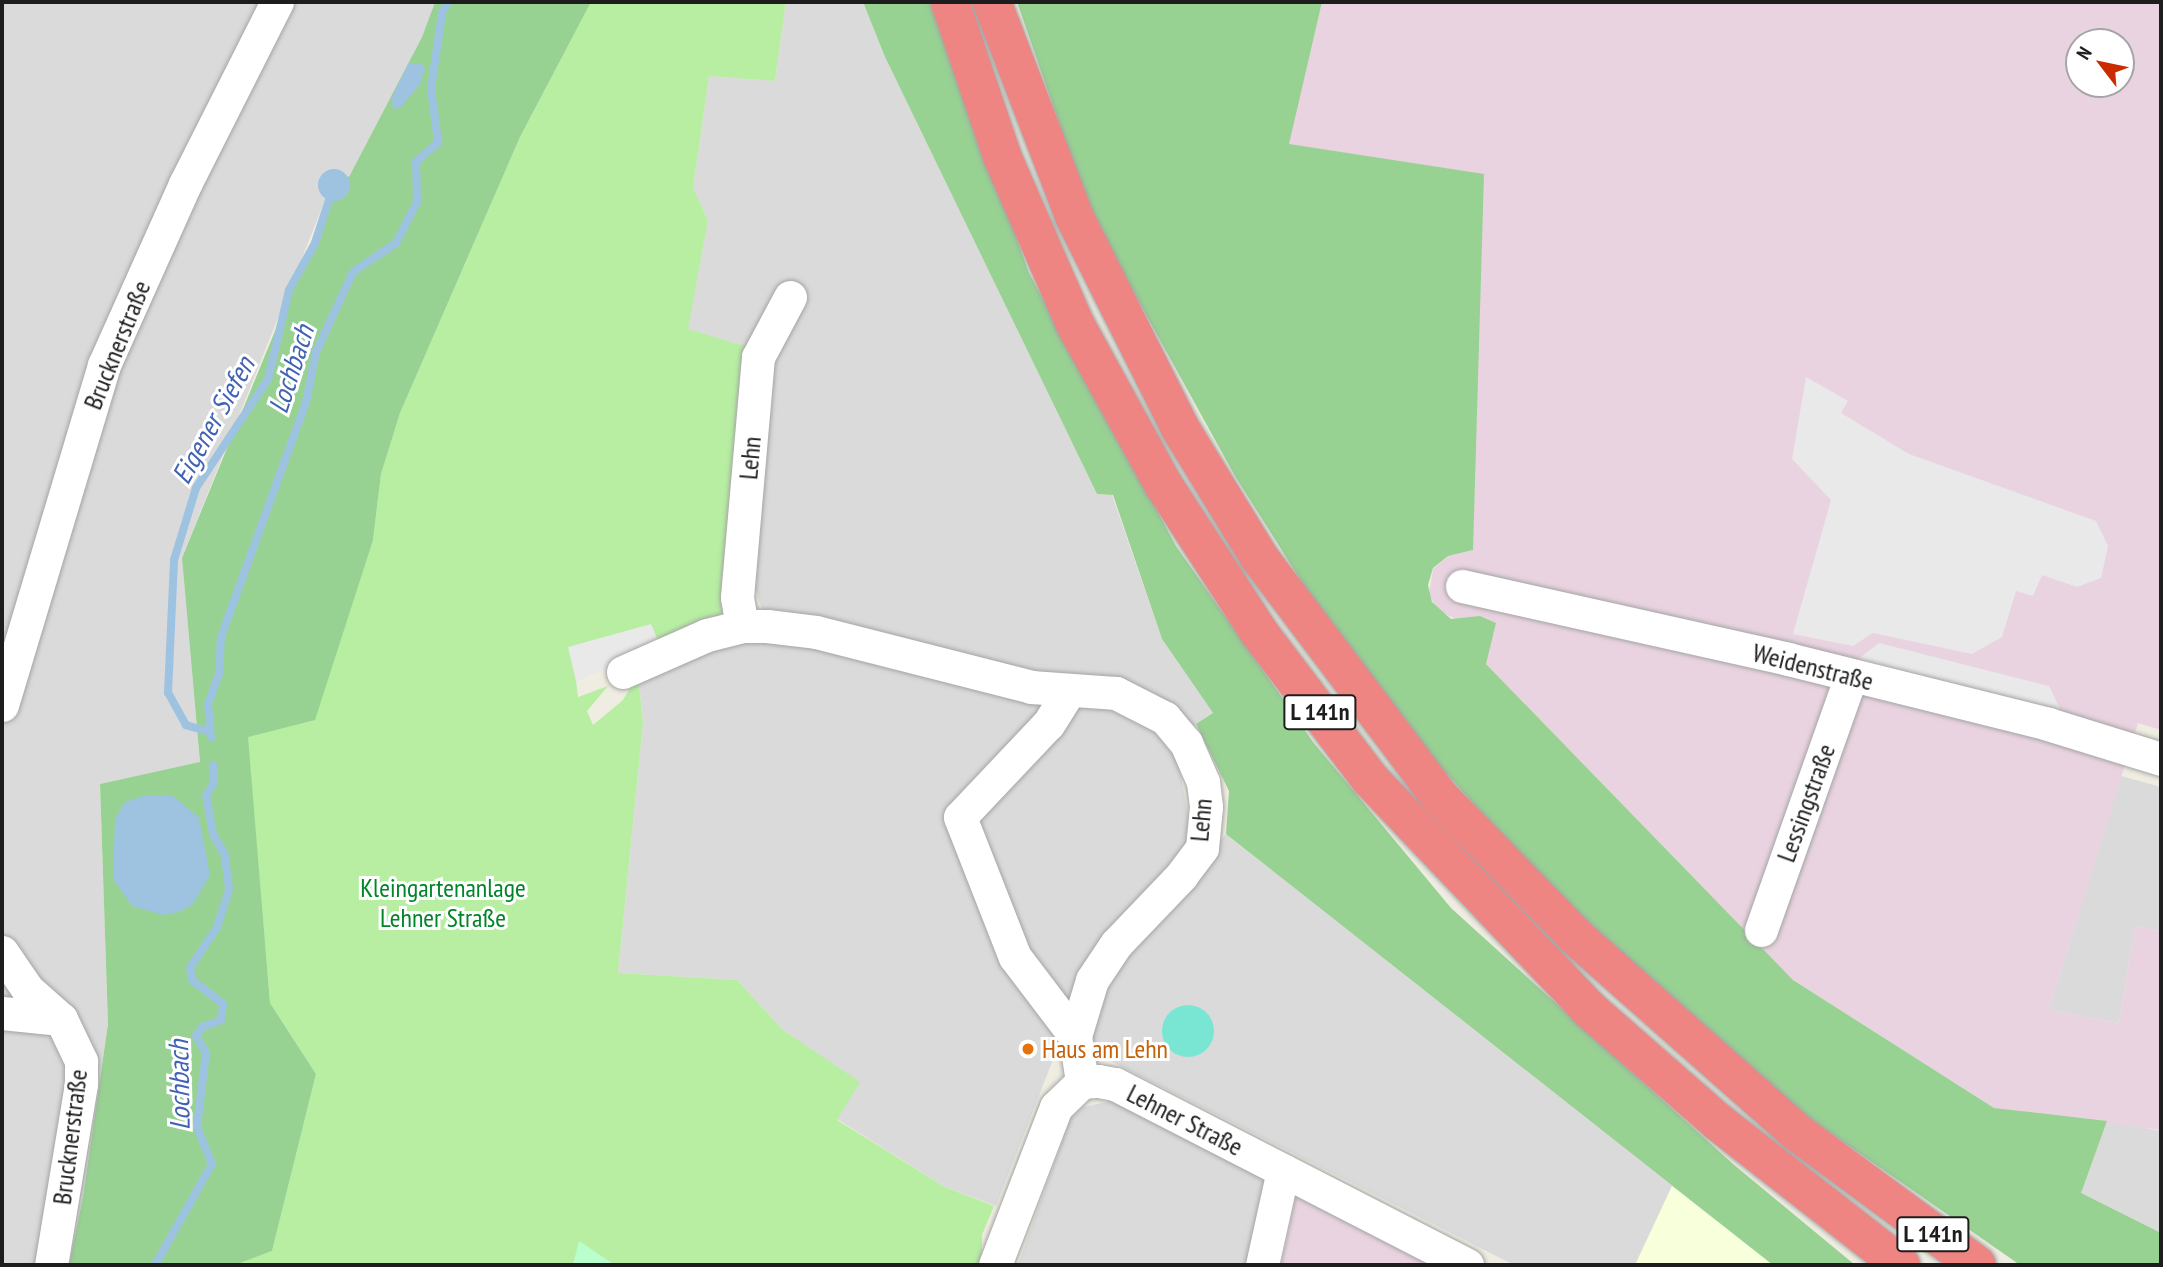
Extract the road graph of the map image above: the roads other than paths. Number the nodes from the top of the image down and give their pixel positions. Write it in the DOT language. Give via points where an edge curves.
graph roads {
  1 [pos="277,2"];
  2 [pos="950,2"];
  3 [pos="992,2"];
  4 [pos="790,297"];
  5 [pos="1462,586"];
  6 [pos="742,626"];
  7 [pos="623,672"];
  8 [pos="1852,676"];
  9 [pos="1069,691"];
  10 [pos="2,705"];
  11 [pos="2161,760"];
  12 [pos="1761,930"];
  13 [pos="2,952"];
  14 [pos="2,1013"];
  15 [pos="61,1019"];
  16 [pos="1075,1036"];
  17 [pos="1082,1082"];
  18 [pos="1283,1170"];
  19 [pos="51,1265"];
  20 [pos="995,1265"];
  21 [pos="1262,1265"];
  22 [pos="1467,1265"];
  23 [pos="1901,1265"];
  24 [pos="1977,1265"];
  1 -- 10 [label="street, Brucknerstraße" via="184,184 104,365"];
  2 -- 23 [label="highway, L 141n" via="1002,156 1075,324 1163,484 1274,652 1370,779 1590,1010 1718,1122"];
  3 -- 24 [label="highway, L 141n" via="1074,216 1180,428 1259,557 1440,797 1574,935 1788,1124"];
  4 -- 6 [label="street, Lehn" via="758,357 737,597"];
  5 -- 8 [label="street, Weidenstraße"];
  6 -- 7 [label="street, Lehn" via="707,635"];
  6 -- 9 [label="street, Lehn" via="816,632 1031,687"];
  8 -- 11 [label="street, Weidenstraße" via="2048,724"];
  8 -- 12 [label="street, Lessingstraße"];
  9 -- 16 [label="street, Lehn" via="1048,724 960,817 1015,957"];
  9 -- 16 [label="street, Lehn" via="1116,693 1165,718 1195,761 1206,807 1202,848 1102,962 1080,1009"];
  13 -- 15 [label="street, Brucknerstraße" via="28,990"];
  14 -- 15 [label="street"];
  15 -- 19 [label="street, Brucknerstraße" via="80,1061 81,1084"];
  16 -- 17 [label="street, Lehn"];
  17 -- 18 [label="street, Lehner Straße" via="1115,1084"];
  17 -- 20 [label="street" via="1056,1107"];
  18 -- 21 [label="street"];
  18 -- 22 [label="street, Lehner Straße"];
}
